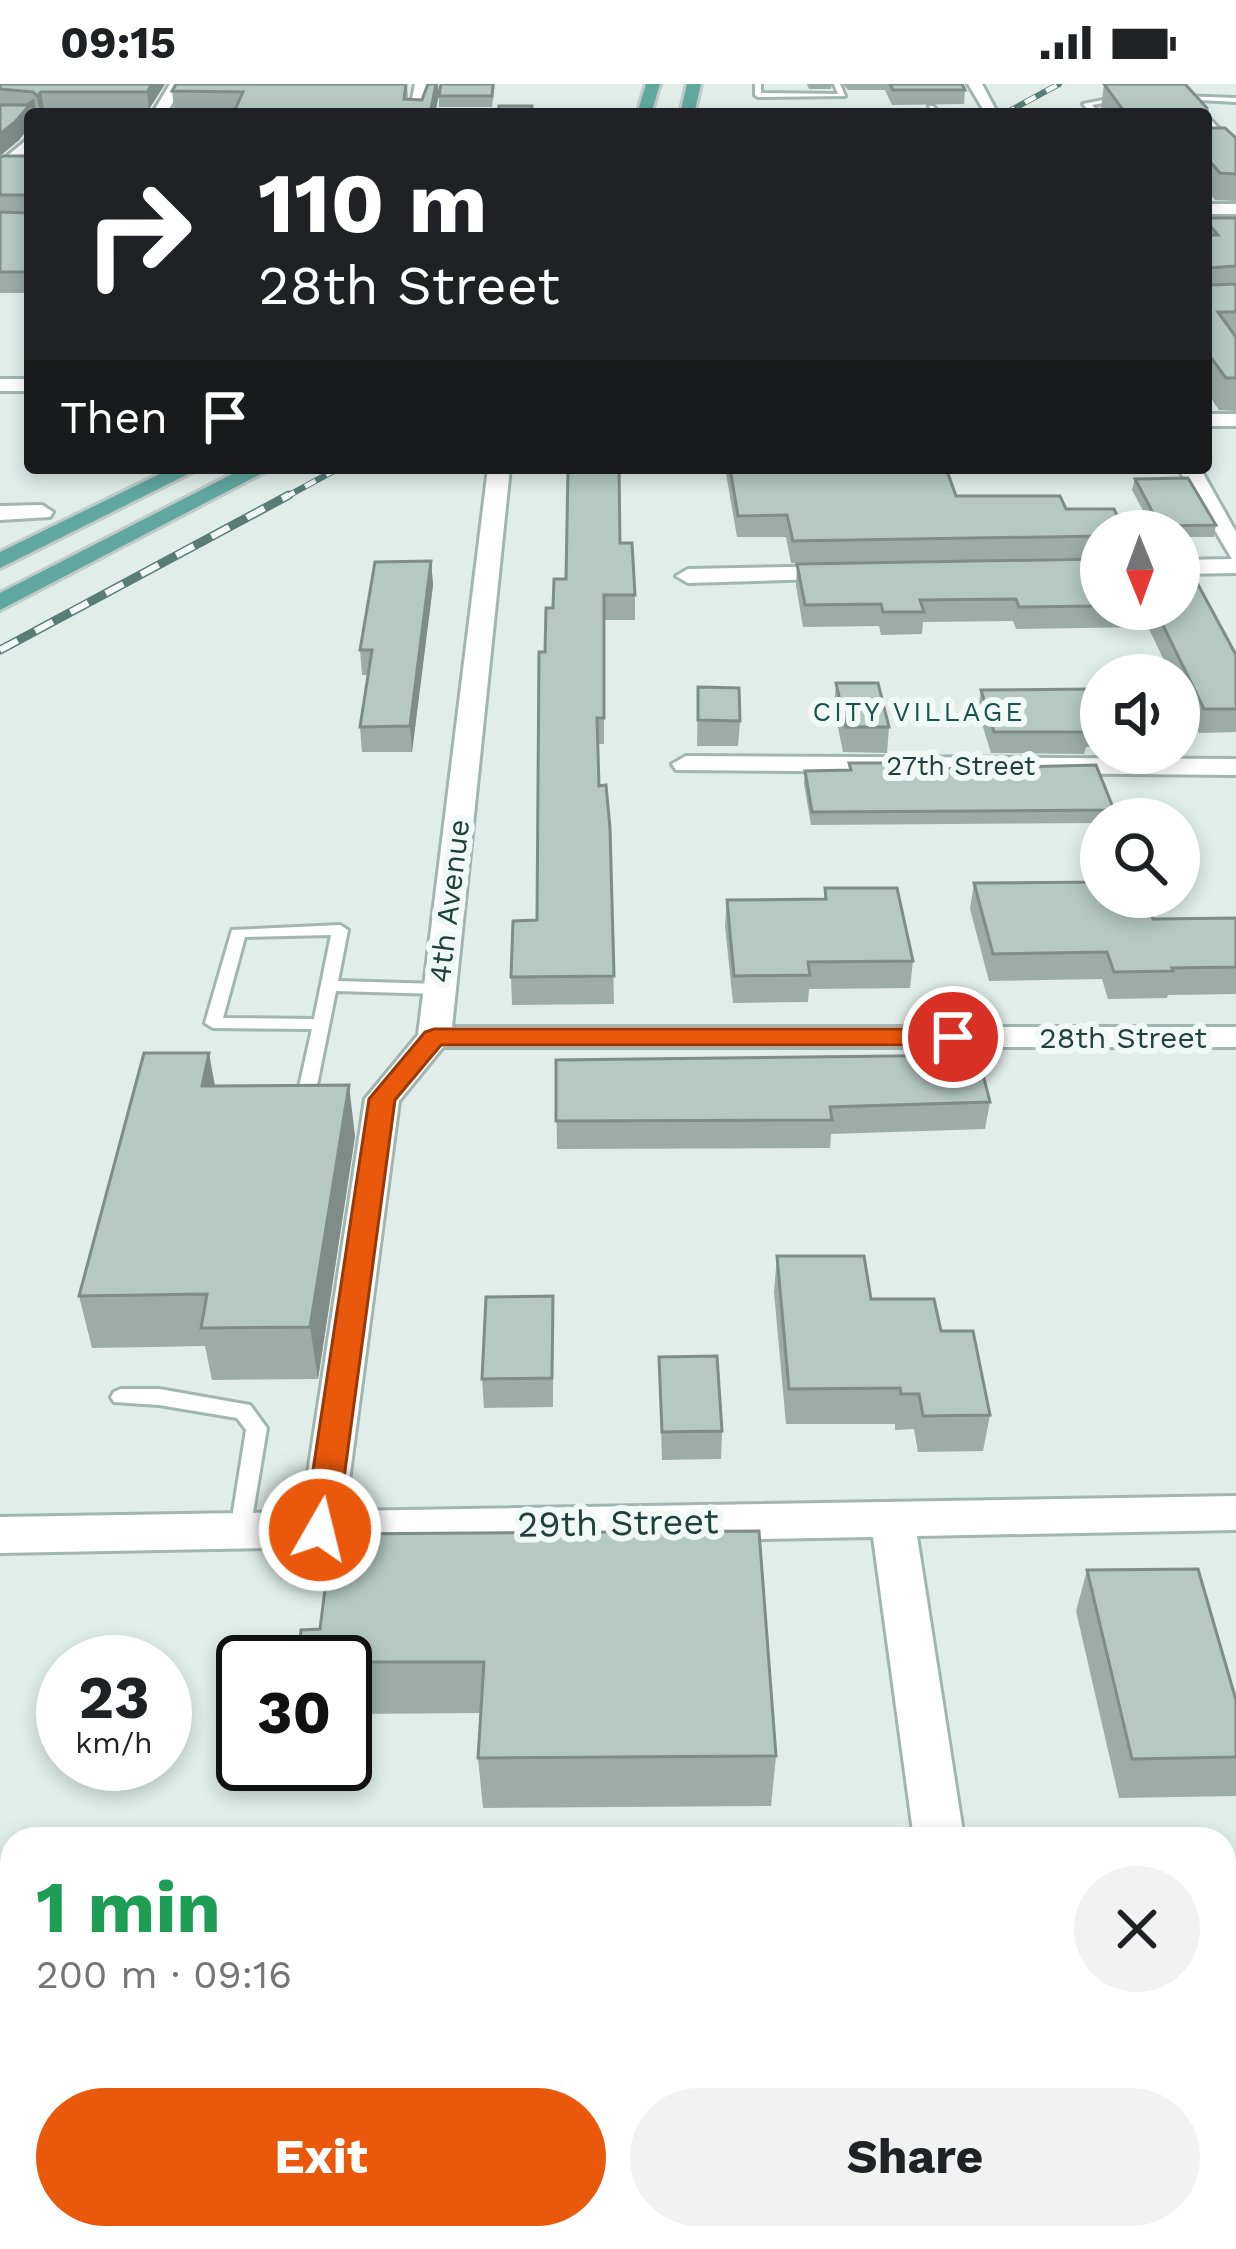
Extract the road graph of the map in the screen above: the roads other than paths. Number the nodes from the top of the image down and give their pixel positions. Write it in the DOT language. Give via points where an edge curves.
graph roads {
  1 [pos="758,84"];
  2 [pos="837,84"];
  3 [pos="809,96"];
  4 [pos="1137,98"];
  5 [pos="1159,98"];
  6 [pos="1193,100"];
  7 [pos="1236,100"];
  8 [pos="812,108"];
  9 [pos="1091,108"];
  10 [pos="1199,108"];
  11 [pos="177,474"];
  12 [pos="249,474"];
  13 [pos="498,474"];
  14 [pos="1192,474"];
  15 [pos="42,512"];
  16 [pos="0,513"];
  17 [pos="1236,554"];
  18 [pos="0,561"];
  19 [pos="1236,566"];
  20 [pos="1200,567"];
  21 [pos="872,573"];
  22 [pos="688,576"];
  23 [pos="0,603"];
  24 [pos="686,764"];
  25 [pos="1236,767"];
  26 [pos="329,986"];
  27 [pos="439,989"];
  28 [pos="319,1024"];
  29 [pos="434,1037"];
  30 [pos="1236,1037"];
  31 [pos="304,1105"];
  32 [pos="121,1397"];
  33 [pos="1236,1513"];
  34 [pos="892,1517"];
  35 [pos="320,1530"];
  36 [pos="241,1531"];
  37 [pos="0,1536"];
  38 [pos="937,1827"];
  1 -- 3 [label="lane" via="758,95"];
  2 -- 3 [label="lane" via="842,96"];
  3 -- 8 [label="lane"];
  4 -- 9 [label="lane" via="1095,100"];
  5 -- 6 [label="lane"];
  6 -- 7 [label="lane"];
  6 -- 10 [label="lane"];
  11 -- 18 [label="main road"];
  12 -- 23 [label="main road"];
  13 -- 27 [label="street, 4th Avenue"];
  14 -- 17 [label="street"];
  15 -- 16 [label="street"];
  19 -- 20 [label="street"];
  21 -- 22 [label="street"];
  24 -- 25 [label="street, 27th Street"];
  26 -- 27 [label="lane"];
  26 -- 28 [label="lane"];
  26 -- 28 [label="lane" via="340,930 238,933 214,1023"];
  27 -- 29 [label="street, 4th Avenue"];
  28 -- 31 [label="lane"];
  29 -- 30 [label="street, 28th Street"];
  29 -- 35 [label="street" via="382,1099"];
  32 -- 36 [label="lane" via="243,1412 257,1428"];
  33 -- 34 [label="street, 29th Street"];
  34 -- 35 [label="street, 29th Street"];
  34 -- 38 [label="street"];
  35 -- 36 [label="street, 29th Street"];
  36 -- 37 [label="street, 29th Street"];
}
